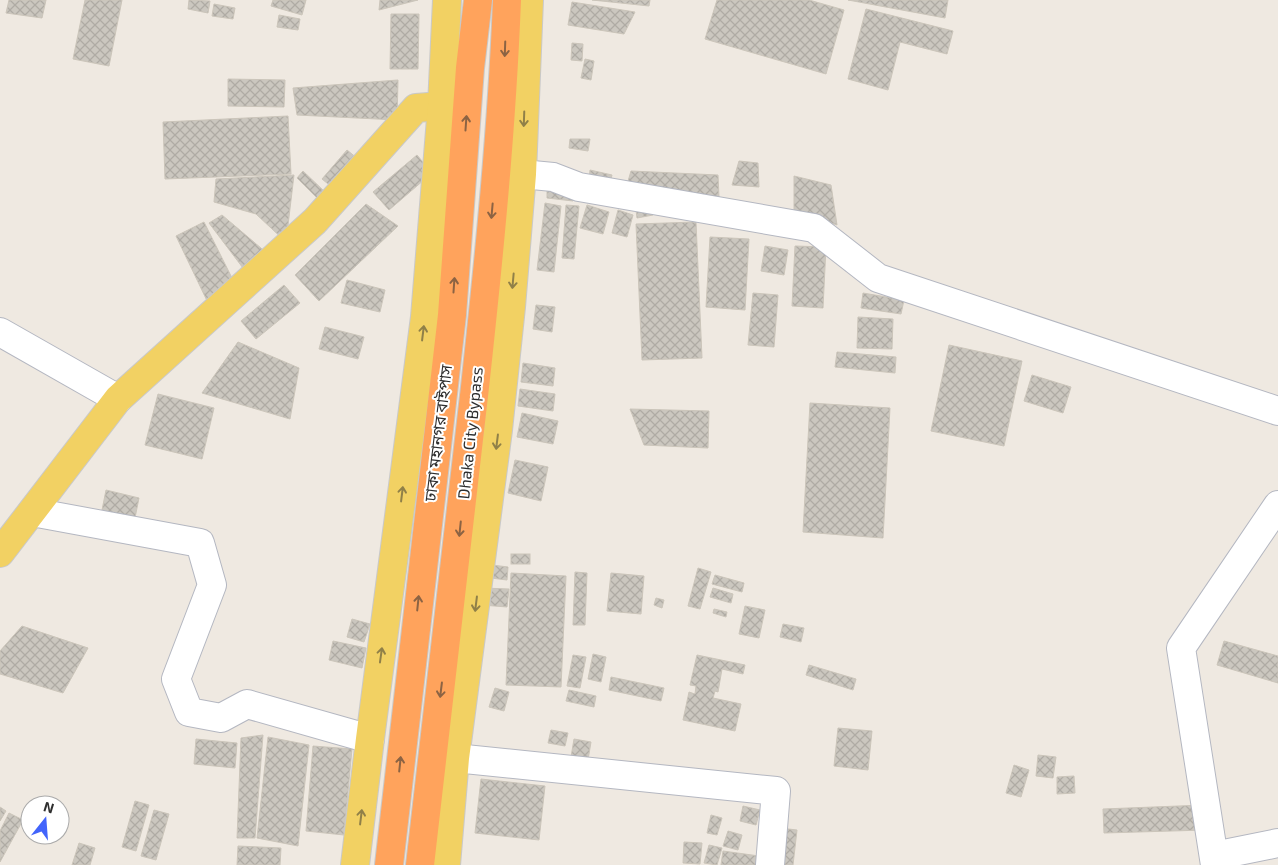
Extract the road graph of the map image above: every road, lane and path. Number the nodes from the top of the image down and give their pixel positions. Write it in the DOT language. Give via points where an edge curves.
graph roads {
  1 [pos="447,0"];
  2 [pos="478,0"];
  3 [pos="507,0"];
  4 [pos="529,0"];
  5 [pos="442,106"];
  6 [pos="522,174"];
  7 [pos="0,332"];
  8 [pos="118,399"];
  9 [pos="1278,411"];
  10 [pos="1278,505"];
  11 [pos="32,512"];
  12 [pos="0,553"];
  13 [pos="370,739"];
  14 [pos="455,758"];
  15 [pos="1278,843"];
  16 [pos="1214,860"];
  17 [pos="355,865"];
  18 [pos="389,865"];
  19 [pos="420,865"];
  20 [pos="446,865"];
  21 [pos="770,865"];
  1 -- 5 [label="main road"];
  18 -- 2 [label="highway, ঢাকা মহানগর বাইপাস, one-way" via="452,314"];
  3 -- 19 [label="highway, Dhaka City Bypass, one-way" via="504,75 484,303"];
  4 -- 6 [label="main road, one-way"];
  5 -- 8 [label="main road" via="416,108 315,221"];
  13 -- 5 [label="main road, one-way" via="426,316"];
  6 -- 9 [label="street" via="553,176 579,187 814,228 878,278"];
  6 -- 14 [label="main road, one-way" via="498,430"];
  7 -- 8 [label="street"];
  8 -- 11 [label="main road"];
  10 -- 16 [label="street" via="1181,648"];
  11 -- 12 [label="main road"];
  11 -- 13 [label="street" via="200,543 212,585 176,679 189,712 221,718 247,704"];
  17 -- 13 [label="main road, one-way"];
  14 -- 20 [label="main road"];
  14 -- 21 [label="street" via="776,791"];
  15 -- 16 [label="street"];
}
